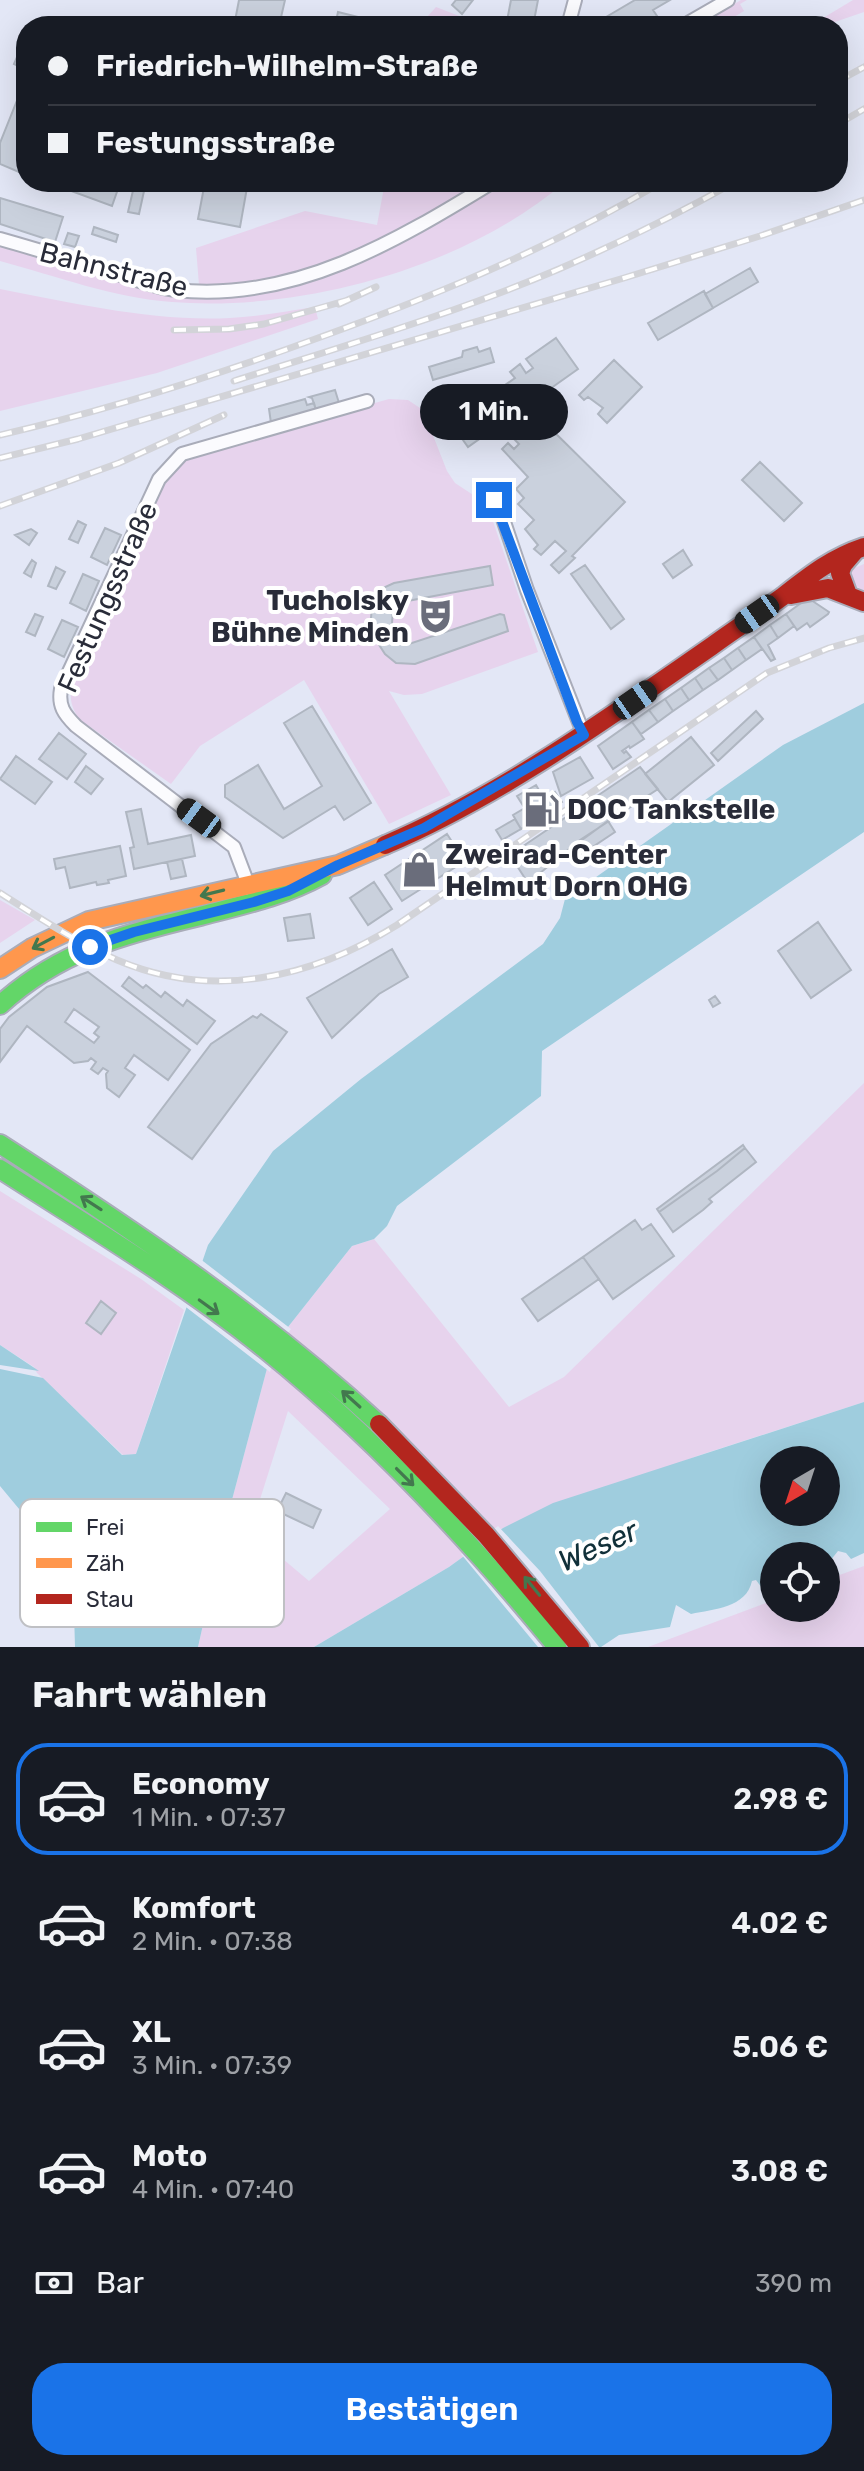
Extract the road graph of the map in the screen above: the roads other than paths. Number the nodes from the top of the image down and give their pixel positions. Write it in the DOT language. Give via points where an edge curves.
graph roads {
  1 [pos="728,0"];
  2 [pos="700,16"];
  3 [pos="476,192"];
  4 [pos="0,239"];
  5 [pos="367,401"];
  6 [pos="488,496"];
  7 [pos="860,549"];
  8 [pos="847,592"];
  9 [pos="780,598"];
  10 [pos="864,602"];
  11 [pos="584,735"];
  12 [pos="251,893"];
  13 [pos="129,911"];
  14 [pos="134,932"];
  15 [pos="0,969"];
  16 [pos="0,1005"];
  17 [pos="0,1144"];
  18 [pos="0,1169"];
  19 [pos="557,1647"];
  20 [pos="580,1647"];
  1 -- 2 [label="street"];
  3 -- 4 [label="street, Bahnstraße" via="405,235 329,270 259,288 173,290"];
  5 -- 12 [label="street, Festungsstraße" via="182,454 159,479 61,689 62,712 76,726 234,847"];
  6 -- 11 [label="street" via="500,510"];
  7 -- 8 [label="main road" via="840,573"];
  7 -- 9 [label="main road" via="819,567"];
  8 -- 9 [label="main road" via="821,586"];
  8 -- 10 [label="main road"];
  9 -- 11 [label="main road"];
  11 -- 12 [label="main road" via="424,828 338,865"];
  12 -- 13 [label="main road, one-way"];
  12 -- 14 [label="main road"];
  13 -- 14 [label="main road"];
  13 -- 15 [label="main road, one-way" via="63,932"];
  14 -- 16 [label="main road" via="69,955"];
  20 -- 17 [label="main road, one-way" via="524,1576 382,1426 312,1364 157,1246"];
  18 -- 19 [label="main road, one-way" via="220,1314 352,1424 468,1541"];
}
